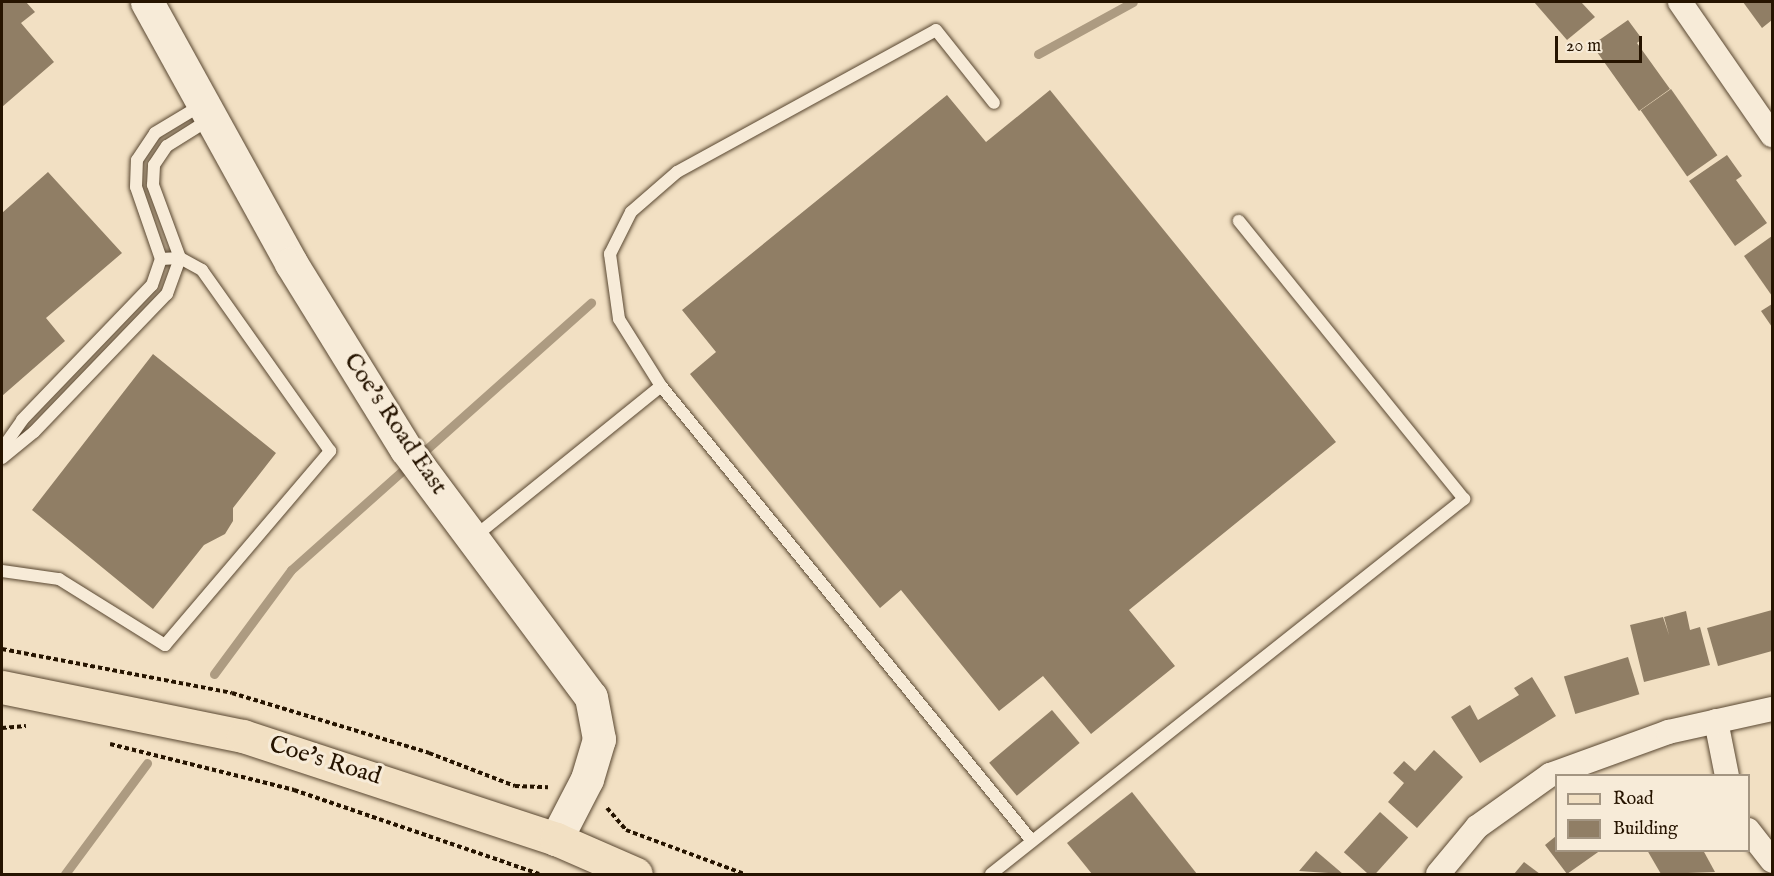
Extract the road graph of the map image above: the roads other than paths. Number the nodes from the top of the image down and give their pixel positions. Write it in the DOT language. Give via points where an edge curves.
graph roads {
  1 [pos="147,2"];
  2 [pos="1680,2"];
  3 [pos="994,103"];
  4 [pos="208,111"];
  5 [pos="1773,135"];
  6 [pos="1239,221"];
  7 [pos="180,258"];
  8 [pos="161,259"];
  9 [pos="661,386"];
  10 [pos="2,449"];
  11 [pos="2,458"];
  12 [pos="474,537"];
  13 [pos="2,571"];
  14 [pos="2,687"];
  15 [pos="1773,709"];
  16 [pos="1716,721"];
  17 [pos="1727,774"];
  18 [pos="1750,831"];
  19 [pos="556,839"];
  20 [pos="1032,841"];
  21 [pos="1773,861"];
  22 [pos="999,872"];
  23 [pos="636,874"];
  24 [pos="1438,874"];
  1 -- 4 [label="street, Coe's Road East"];
  2 -- 5 [label="street"];
  3 -- 9 [label="lane" via="936,30 677,172 631,212 610,254 619,319"];
  4 -- 7 [label="lane" via="168,146 154,165 153,185"];
  4 -- 8 [label="lane" via="155,133 137,160 136,187"];
  4 -- 12 [label="street, Coe's Road East" via="291,263 406,448"];
  6 -- 20 [label="lane" via="1464,499"];
  7 -- 8 [label="lane"];
  7 -- 11 [label="lane" via="167,294 150,316"];
  7 -- 13 [label="lane" via="202,270 330,451 165,645 59,579"];
  8 -- 10 [label="lane" via="137,304 22,420"];
  9 -- 12 [label="lane"];
  9 -- 20 [label="lane"];
  12 -- 19 [label="street, Coe's Road East" via="591,697 599,739 587,779"];
  14 -- 19 [label="main road, Coe's Road" via="243,736"];
  15 -- 16 [label="street"];
  16 -- 17 [label="street"];
  16 -- 24 [label="street" via="1609,750 1550,775 1477,827"];
  18 -- 21 [label="street"];
  19 -- 23 [label="main road, Coe's Road"];
  20 -- 22 [label="lane"];
}
